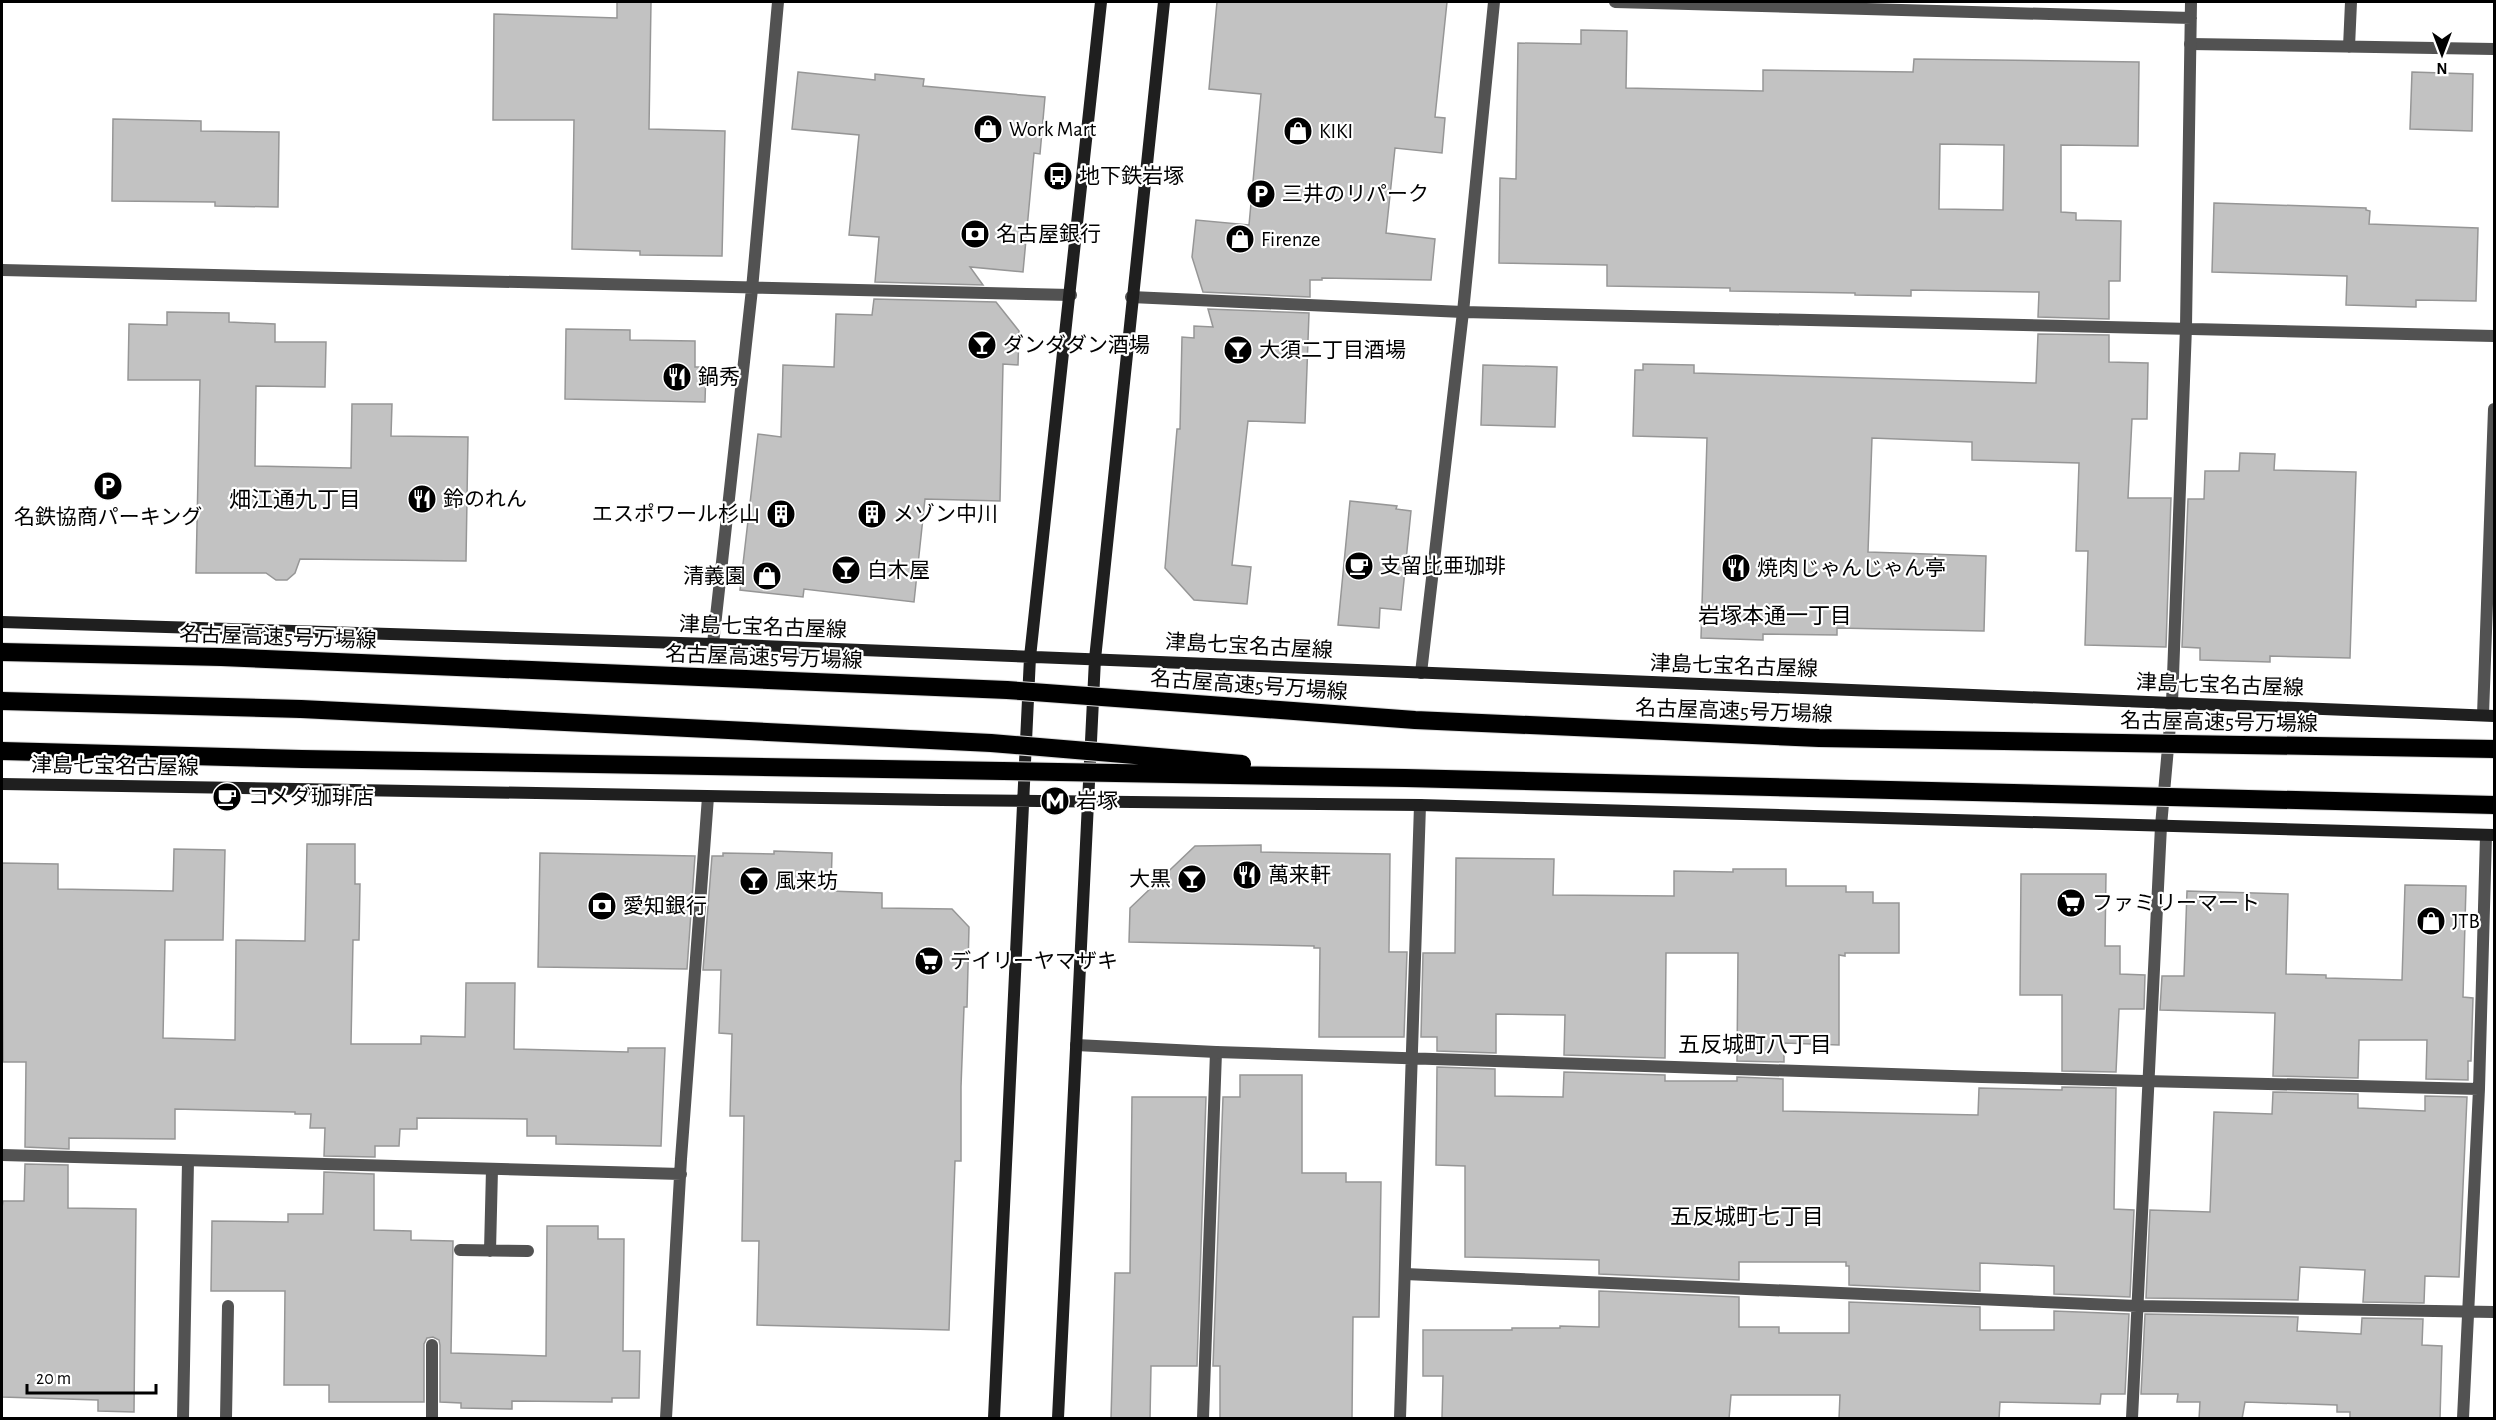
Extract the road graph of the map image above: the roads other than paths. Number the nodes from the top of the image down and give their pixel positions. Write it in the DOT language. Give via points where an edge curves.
graph roads {
  1 [pos="778,2"];
  2 [pos="1101,2"];
  3 [pos="1164,2"];
  4 [pos="1494,2"];
  5 [pos="1615,2"];
  6 [pos="2191,2"];
  7 [pos="2351,2"];
  8 [pos="2191,18"];
  9 [pos="2190,44"];
  10 [pos="2349,47"];
  11 [pos="2494,49"];
  12 [pos="2,270"];
  13 [pos="752,289"];
  14 [pos="1071,295"];
  15 [pos="1131,297"];
  16 [pos="1463,312"];
  17 [pos="2187,327"];
  18 [pos="2494,336"];
  19 [pos="2494,409"];
  20 [pos="2,622"];
  21 [pos="713,644"];
  22 [pos="2,652"];
  23 [pos="1030,657"];
  24 [pos="1095,659"];
  25 [pos="1421,673"];
  26 [pos="2,701"];
  27 [pos="2172,703"];
  28 [pos="2489,716"];
  29 [pos="2494,749"];
  30 [pos="2,751"];
  31 [pos="1406,778"];
  32 [pos="2,784"];
  33 [pos="708,796"];
  34 [pos="1024,801"];
  35 [pos="1089,801"];
  36 [pos="1420,805"];
  37 [pos="2494,805"];
  38 [pos="2161,826"];
  39 [pos="2490,835"];
  40 [pos="1076,1045"];
  41 [pos="1216,1053"];
  42 [pos="1412,1058"];
  43 [pos="2149,1081"];
  44 [pos="2479,1089"];
  45 [pos="2,1155"];
  46 [pos="188,1161"];
  47 [pos="492,1169"];
  48 [pos="681,1174"];
  49 [pos="460,1250"];
  50 [pos="490,1251"];
  51 [pos="528,1251"];
  52 [pos="1405,1274"];
  53 [pos="228,1306"];
  54 [pos="2137,1306"];
  55 [pos="2494,1312"];
  56 [pos="2468,1313"];
  57 [pos="432,1346"];
  58 [pos="183,1419"];
  59 [pos="226,1419"];
  60 [pos="432,1419"];
  61 [pos="666,1419"];
  62 [pos="994,1419"];
  63 [pos="1058,1419"];
  64 [pos="1203,1419"];
  65 [pos="1400,1419"];
  66 [pos="2132,1419"];
  67 [pos="2463,1419"];
  1 -- 13 [label="street"];
  2 -- 14 [label="main road"];
  3 -- 15 [label="main road"];
  4 -- 16 [label="street"];
  5 -- 8 [label="street"];
  6 -- 8 [label="street"];
  7 -- 10 [label="street"];
  8 -- 9 [label="street"];
  9 -- 10 [label="street"];
  9 -- 17 [label="street"];
  10 -- 11 [label="street"];
  12 -- 13 [label="street"];
  13 -- 14 [label="street"];
  13 -- 21 [label="street"];
  14 -- 23 [label="main road"];
  15 -- 16 [label="street"];
  15 -- 24 [label="main road"];
  16 -- 17 [label="street"];
  16 -- 25 [label="street"];
  17 -- 18 [label="street"];
  17 -- 27 [label="street"];
  19 -- 28 [label="street"];
  20 -- 21 [label="main road, 津島七宝名古屋線"];
  21 -- 23 [label="main road, 津島七宝名古屋線"];
  22 -- 29 [label="highway, 名古屋高速5号万場線, bridge" via="221,657 1007,690 1415,720 1819,738"];
  23 -- 24 [label="main road, 津島七宝名古屋線"];
  23 -- 34 [label="main road"];
  24 -- 25 [label="main road, 津島七宝名古屋線"];
  24 -- 35 [label="main road"];
  25 -- 27 [label="main road, 津島七宝名古屋線"];
  26 -- 31 [label="highway, bridge" via="301,709 991,743"];
  27 -- 28 [label="main road, 津島七宝名古屋線"];
  27 -- 38 [label="street"];
  30 -- 31 [label="highway, bridge"];
  31 -- 37 [label="highway, bridge"];
  32 -- 33 [label="main road, 津島七宝名古屋線"];
  33 -- 34 [label="main road, 津島七宝名古屋線"];
  33 -- 48 [label="street"];
  34 -- 35 [label="main road, 津島七宝名古屋線"];
  34 -- 62 [label="main road"];
  35 -- 36 [label="main road, 津島七宝名古屋線"];
  35 -- 40 [label="main road"];
  36 -- 38 [label="main road, 津島七宝名古屋線"];
  36 -- 42 [label="street"];
  38 -- 39 [label="main road, 津島七宝名古屋線"];
  38 -- 43 [label="street"];
  39 -- 44 [label="street"];
  40 -- 41 [label="street"];
  40 -- 63 [label="main road"];
  41 -- 42 [label="street"];
  41 -- 64 [label="street"];
  42 -- 43 [label="street"];
  42 -- 52 [label="street"];
  43 -- 44 [label="street"];
  43 -- 54 [label="street"];
  44 -- 56 [label="street"];
  45 -- 46 [label="street"];
  46 -- 47 [label="street"];
  46 -- 58 [label="street"];
  47 -- 48 [label="street"];
  47 -- 50 [label="street"];
  48 -- 61 [label="street"];
  49 -- 50 [label="street"];
  50 -- 51 [label="street"];
  52 -- 54 [label="street"];
  52 -- 65 [label="street"];
  53 -- 59 [label="street"];
  54 -- 56 [label="street"];
  54 -- 66 [label="street"];
  55 -- 56 [label="street"];
  56 -- 67 [label="street"];
  57 -- 60 [label="street"];
}
